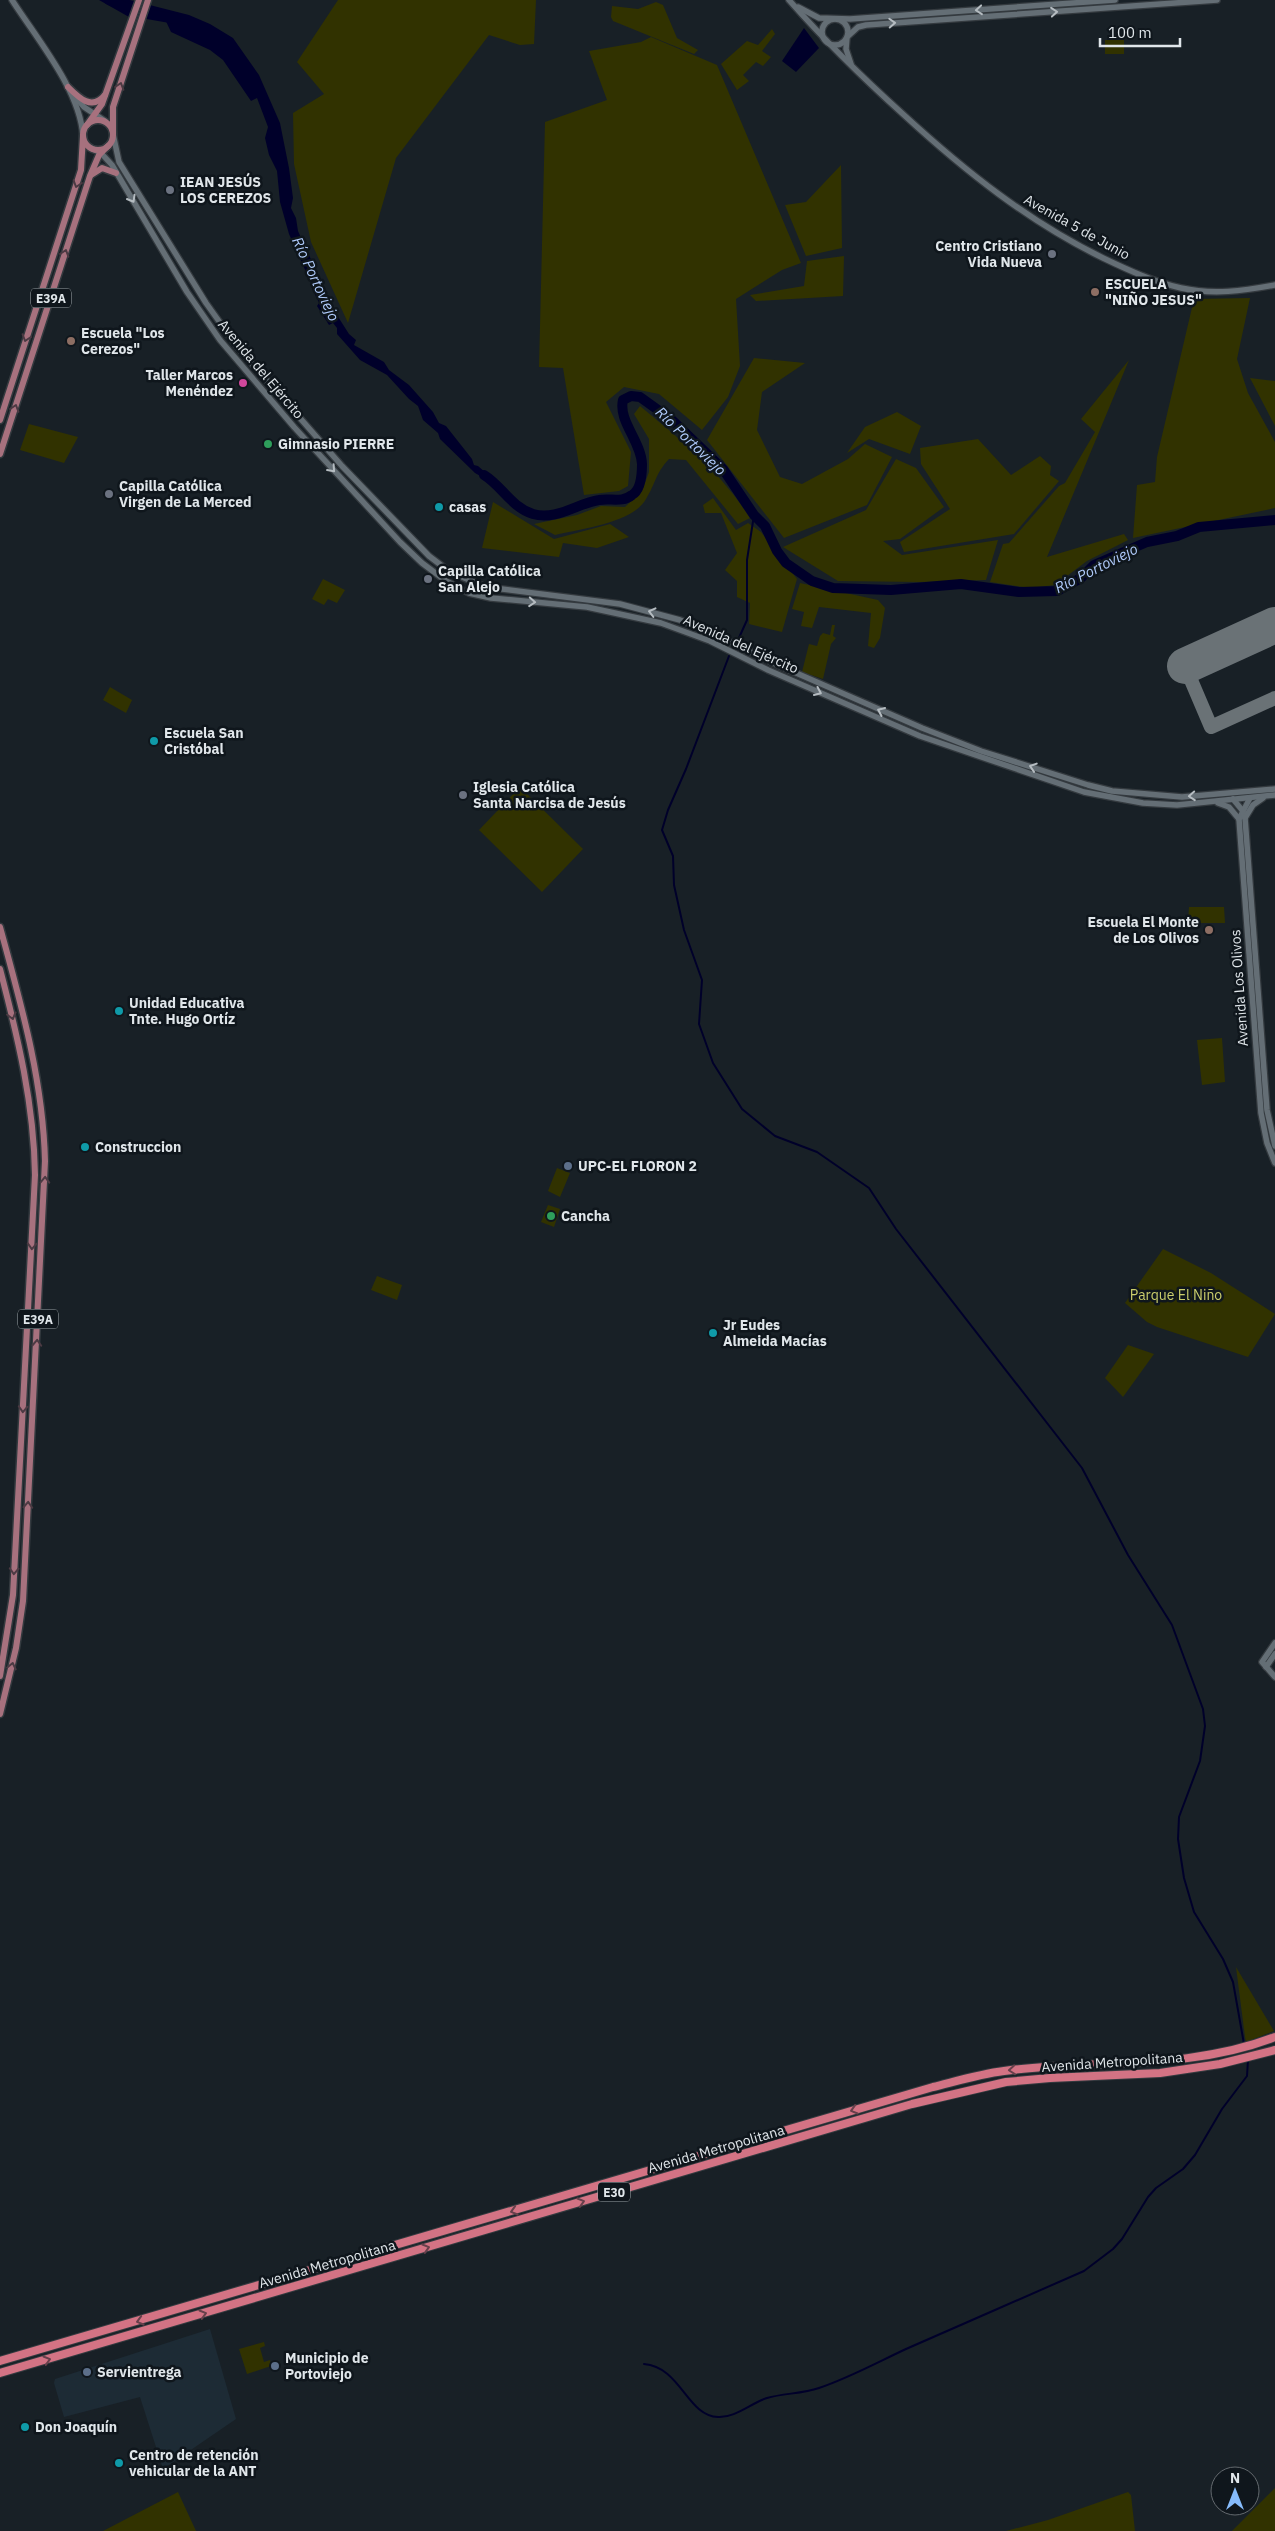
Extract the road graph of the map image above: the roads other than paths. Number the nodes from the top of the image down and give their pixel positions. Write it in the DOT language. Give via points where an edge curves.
graph roads {
  1 [pos="12,0"];
  2 [pos="138,0"];
  3 [pos="789,0"];
  4 [pos="1114,0"];
  5 [pos="1217,0"];
  6 [pos="148,1"];
  7 [pos="835,19"];
  8 [pos="847,37"];
  9 [pos="826,41"];
  10 [pos="854,68"];
  11 [pos="68,87"];
  12 [pos="108,89"];
  13 [pos="95,116"];
  14 [pos="105,121"];
  15 [pos="87,125"];
  16 [pos="113,134"];
  17 [pos="84,136"];
  18 [pos="108,146"];
  19 [pos="91,148"];
  20 [pos="100,153"];
  21 [pos="116,173"];
  22 [pos="90,176"];
  23 [pos="1275,285"];
  24 [pos="213,314"];
  25 [pos="205,320"];
  26 [pos="0,420"];
  27 [pos="0,454"];
  28 [pos="1275,788"];
  29 [pos="1265,793"];
  30 [pos="1222,794"];
  31 [pos="1275,795"];
  32 [pos="1248,798"];
  33 [pos="1234,800"];
  34 [pos="1210,802"];
  35 [pos="1242,810"];
  36 [pos="1242,819"];
  37 [pos="0,927"];
  38 [pos="0,969"];
  39 [pos="1275,1146"];
  40 [pos="1275,1164"];
  41 [pos="1275,1643"];
  42 [pos="1273,1657"];
  43 [pos="0,1676"];
  44 [pos="1275,1677"];
  45 [pos="0,1714"];
  46 [pos="1275,2037"];
  47 [pos="1275,2050"];
  48 [pos="1069,2066"];
  49 [pos="1069,2078"];
  50 [pos="470,2224"];
  51 [pos="469,2235"];
  52 [pos="0,2361"];
  53 [pos="0,2373"];
  1 -- 11 [label="main road"];
  2 -- 12 [label="main road, E39A"];
  3 -- 7 [label="main road" via="809,14"];
  3 -- 9 [label="main road, Avenida 5 de Junio"];
  4 -- 7 [label="main road, one-way"];
  8 -- 5 [label="main road, one-way" via="858,27 872,24"];
  16 -- 6 [label="main road, E39A, one-way" via="114,107"];
  7 -- 8 [label="main road" via="846,25"];
  7 -- 9 [label="main road" via="826,23 823,29"];
  8 -- 9 [label="main road" via="839,44"];
  8 -- 10 [label="main road" via="846,49"];
  9 -- 10 [label="main road, Avenida 5 de Junio"];
  10 -- 23 [label="main road, Avenida 5 de Junio" via="936,144 995,192 1045,226 1098,255 1142,276 1188,289 1225,292"];
  11 -- 12 [label="main road" via="81,101 90,103 98,101"];
  11 -- 13 [label="main road"];
  11 -- 17 [label="main road" via="80,114"];
  12 -- 13 [label="main road, E39A"];
  13 -- 14 [label="main road"];
  13 -- 15 [label="main road, E39A"];
  14 -- 15 [label="main road" via="95,120"];
  14 -- 16 [label="main road"];
  15 -- 17 [label="main road, E39A"];
  16 -- 18 [label="main road, E39A"];
  16 -- 24 [label="main road, Avenida del Ejército" via="119,162"];
  17 -- 19 [label="main road"];
  17 -- 26 [label="main road, E39A, one-way" via="81,170"];
  18 -- 19 [label="main road" via="98,150"];
  18 -- 20 [label="main road, E39A"];
  19 -- 20 [label="main road, Avenida del Ejército"];
  20 -- 21 [label="main road, Avenida del Ejército"];
  20 -- 22 [label="main road, E39A"];
  21 -- 22 [label="main road" via="102,168"];
  21 -- 25 [label="main road, Avenida del Ejército, one-way"];
  27 -- 22 [label="main road, E39A, one-way"];
  24 -- 25 [label="main road"];
  30 -- 24 [label="main road, Avenida del Ejército, one-way" via="1182,797 1088,785 922,728 680,620 620,604 512,592 473,584 450,572 408,535 342,466 236,345"];
  25 -- 34 [label="main road, Avenida del Ejército, one-way" via="294,427 400,542 446,581 469,593 507,601 587,607 661,623 710,641 768,670 920,736 1084,792 1143,804"];
  28 -- 29 [label="main road, Avenida del Ejército"];
  29 -- 30 [label="main road, Avenida del Ejército"];
  29 -- 31 [label="main road, Avenida del Ejército"];
  29 -- 32 [label="main road"];
  29 -- 36 [label="main road"];
  30 -- 33 [label="main road"];
  32 -- 33 [label="main road, Avenida del Ejército"];
  32 -- 35 [label="main road, Avenida Los Olivos"];
  33 -- 34 [label="main road, Avenida del Ejército"];
  33 -- 35 [label="main road"];
  34 -- 36 [label="main road" via="1229,807"];
  35 -- 36 [label="main road, Avenida Los Olivos"];
  36 -- 39 [label="main road, Avenida Los Olivos" via="1267,1110"];
  36 -- 40 [label="main road, Avenida Los Olivos" via="1261,1113"];
  45 -- 37 [label="main road, E39A, one-way" via="16,1648 22,1601 45,1173 44,1126 35,1062"];
  38 -- 43 [label="main road, E39A, one-way" via="24,1066 32,1118 35,1175 13,1595"];
  41 -- 42 [label="main road"];
  42 -- 44 [label="main road" via="1264,1665"];
  46 -- 48 [label="highway, E30" via="1199,2057"];
  47 -- 49 [label="highway, Avenida Metropolitana / E30" via="1237,2061 1160,2073"];
  48 -- 49 [label="highway"];
  48 -- 50 [label="highway, E30, one-way" via="1003,2071 934,2087"];
  51 -- 49 [label="highway, Avenida Metropolitana / E30, one-way" via="907,2105 1006,2082"];
  50 -- 51 [label="highway"];
  50 -- 52 [label="highway, E30, one-way"];
  53 -- 51 [label="highway, Avenida Metropolitana / E30, one-way"];
}
